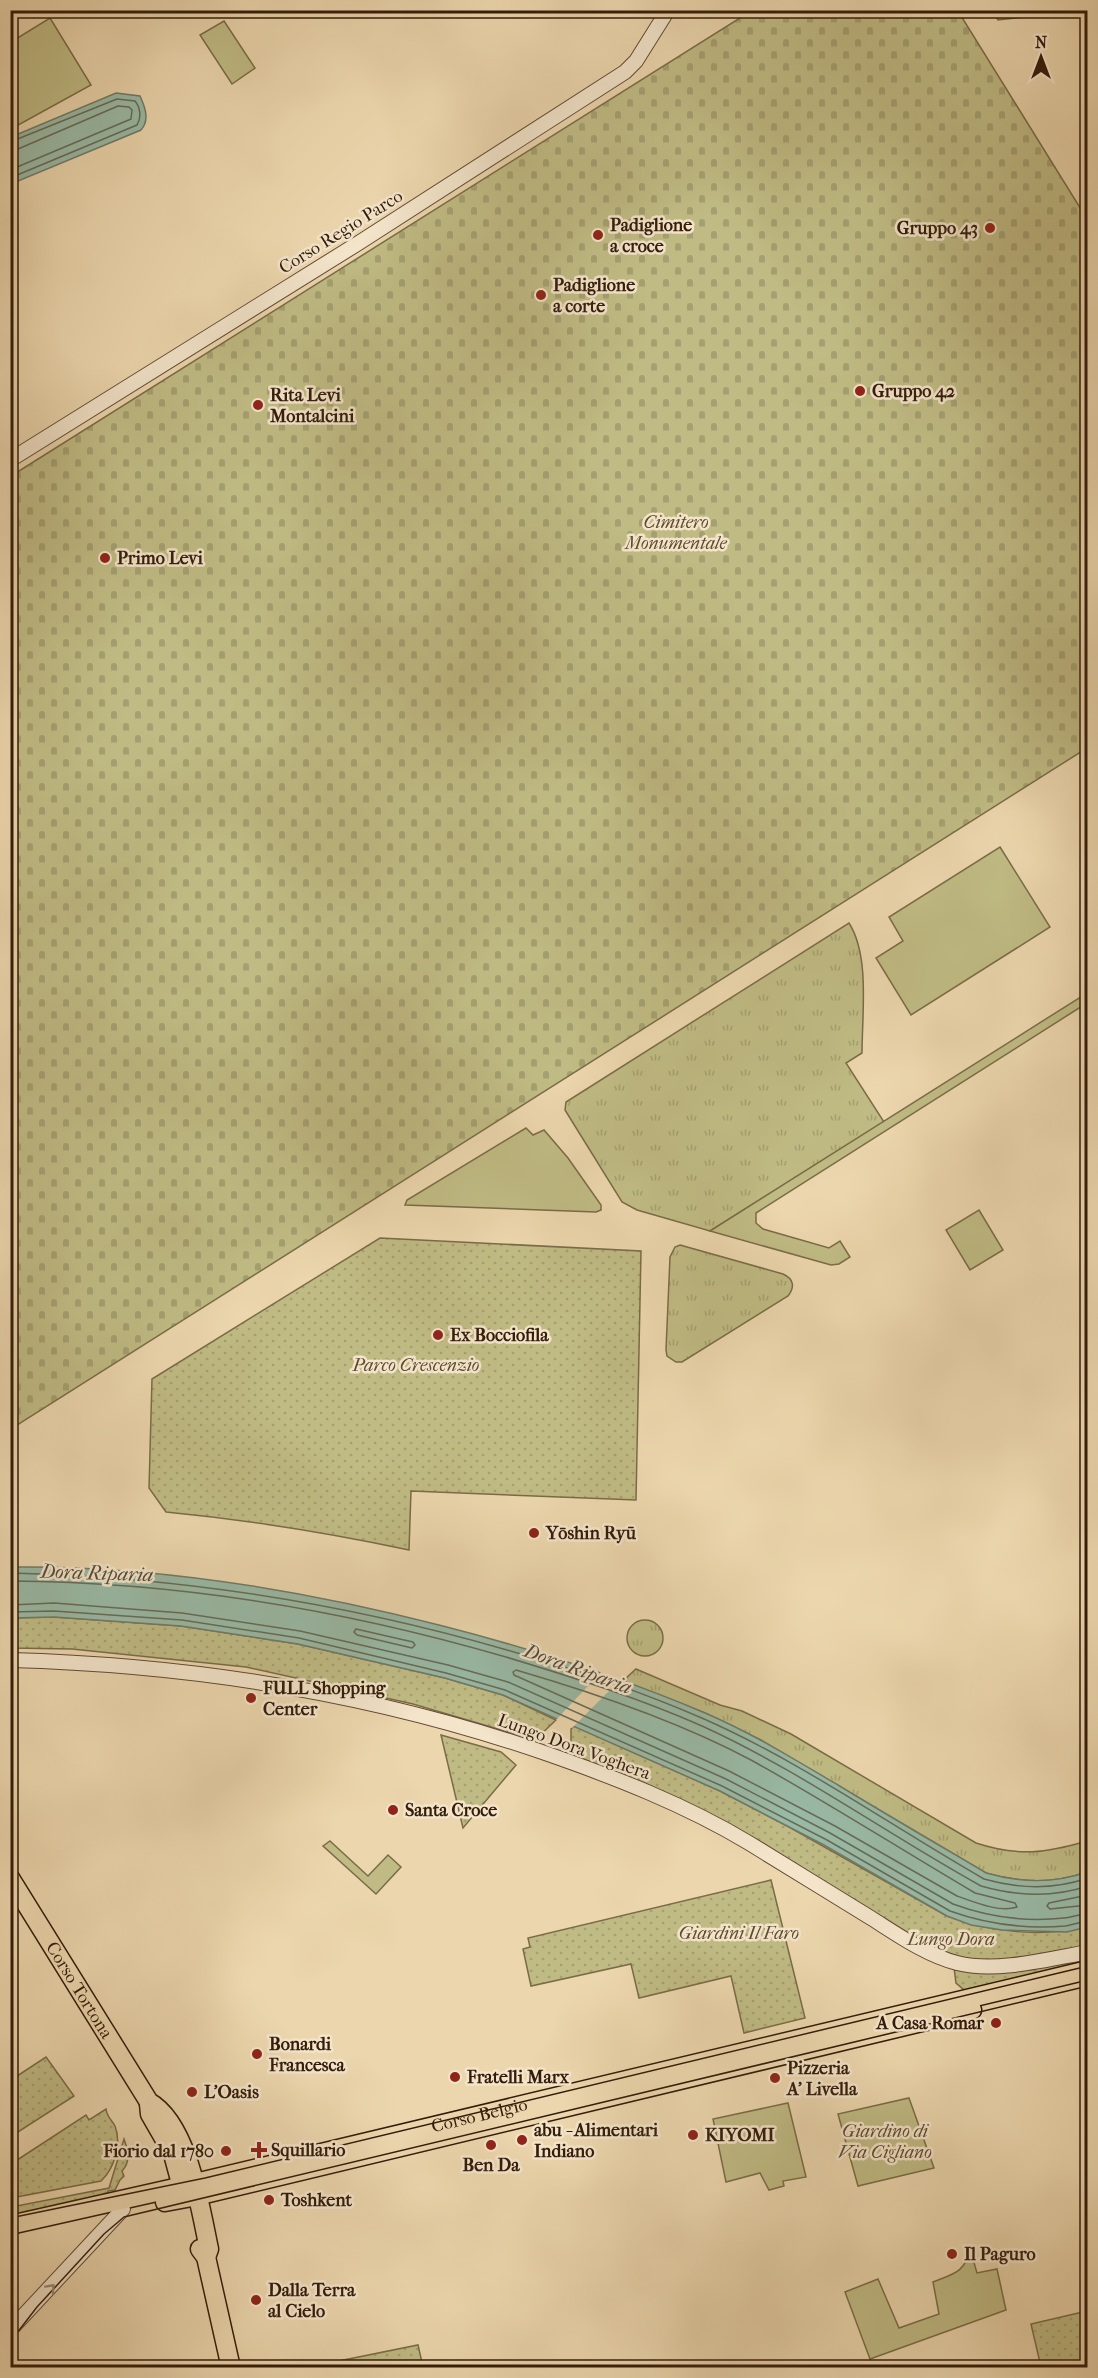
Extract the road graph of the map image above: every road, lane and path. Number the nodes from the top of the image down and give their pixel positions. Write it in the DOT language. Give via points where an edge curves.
graph roads {
  1 [pos="668,10"];
  2 [pos="10,460"];
  3 [pos="10,1660"];
  4 [pos="10,1878"];
  5 [pos="1088,1952"];
  6 [pos="1088,1970"];
  7 [pos="1088,1982"];
  8 [pos="189,2191"];
  9 [pos="123,2210"];
  10 [pos="10,2225"];
  11 [pos="10,2235"];
  12 [pos="10,2330"];
  13 [pos="231,2367"];
  1 -- 2 [label="street, Corso Regio Parco" via="625,72"];
  3 -- 5 [label="street, Lungo Dora Voghera" via="107,1664 231,1676 435,1718 545,1753 677,1805 746,1841 916,1945 947,1959 975,1965 1024,1964"];
  4 -- 8 [label="main road, Corso Tortona" via="149,2102 159,2108 181,2140"];
  6 -- 8 [label="main road, Corso Belgio"];
  7 -- 8 [label="main road, Corso Belgio"];
  8 -- 9 [label="main road, Corso Belgio"];
  8 -- 10 [label="main road, Corso Belgio"];
  8 -- 13 [label="main road, Corso Tortona"];
  9 -- 11 [label="main road, Corso Belgio"];
  12 -- 9 [label="street, one-way"];
}
